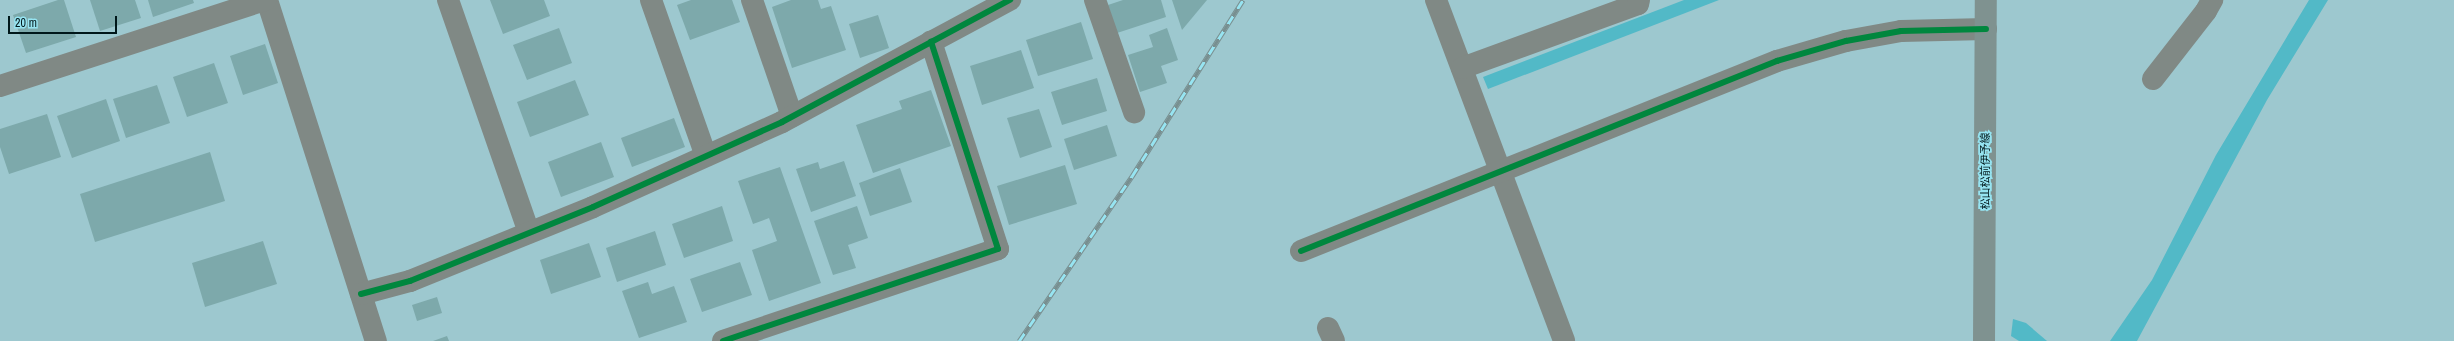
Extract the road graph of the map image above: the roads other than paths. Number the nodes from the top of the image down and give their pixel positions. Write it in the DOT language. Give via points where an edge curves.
graph roads {
  1 [pos="266,0"];
  2 [pos="448,0"];
  3 [pos="651,0"];
  4 [pos="752,0"];
  5 [pos="1010,0"];
  6 [pos="1095,0"];
  7 [pos="1436,0"];
  8 [pos="1639,0"];
  9 [pos="1986,0"];
  10 [pos="2212,0"];
  11 [pos="1986,28"];
  12 [pos="931,42"];
  13 [pos="1462,68"];
  14 [pos="2153,79"];
  15 [pos="0,86"];
  16 [pos="1134,112"];
  17 [pos="792,116"];
  18 [pos="706,156"];
  19 [pos="1500,170"];
  20 [pos="529,232"];
  21 [pos="1301,251"];
  22 [pos="361,294"];
  23 [pos="771,334"];
  24 [pos="376,341"];
  25 [pos="723,341"];
  26 [pos="1564,341"];
  27 [pos="1984,341"];
  1 -- 15 [label="street"];
  1 -- 22 [label="street"];
  2 -- 20 [label="street"];
  3 -- 18 [label="street"];
  4 -- 17 [label="street"];
  5 -- 12 [label="street"];
  6 -- 16 [label="street"];
  7 -- 13 [label="street"];
  8 -- 13 [label="street" via="1638,4"];
  9 -- 11 [label="main road, 松山松前伊予線"];
  10 -- 14 [label="street"];
  11 -- 19 [label="street" via="1901,31 1846,41 1777,61"];
  11 -- 27 [label="main road, 松山松前伊予線"];
  12 -- 17 [label="street"];
  12 -- 23 [label="street" via="998,249"];
  13 -- 19 [label="street"];
  17 -- 18 [label="street"];
  18 -- 20 [label="street" via="593,207"];
  19 -- 21 [label="street"];
  19 -- 26 [label="street"];
  20 -- 22 [label="street" via="410,281"];
  22 -- 24 [label="street"];
  23 -- 25 [label="street"];
}
